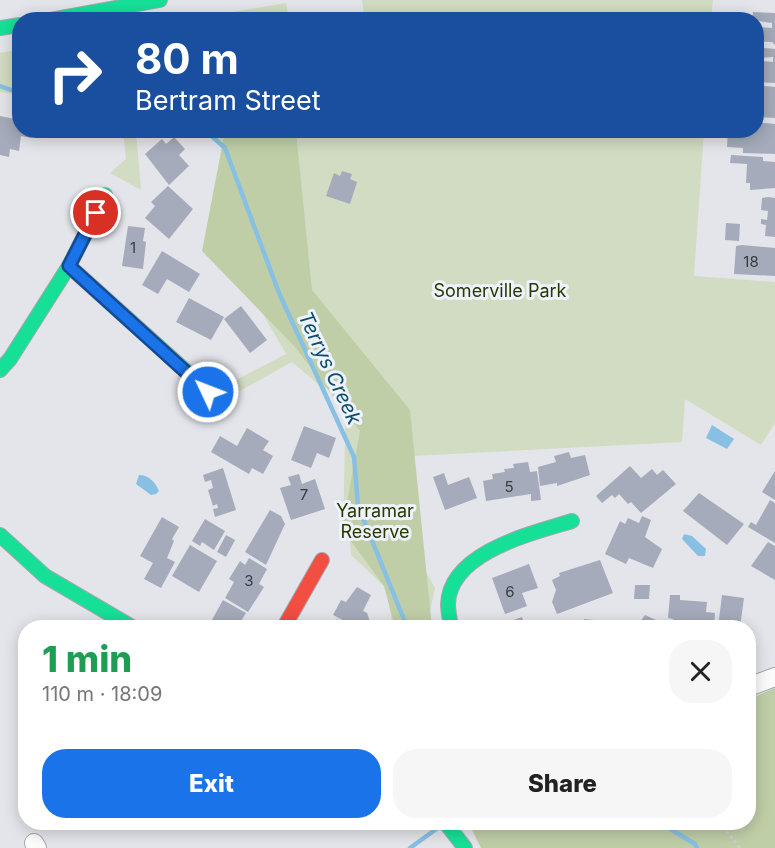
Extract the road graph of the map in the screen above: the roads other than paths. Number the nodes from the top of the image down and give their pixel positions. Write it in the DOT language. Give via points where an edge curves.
graph roads {
  1 [pos="160,0"];
  2 [pos="93,12"];
  3 [pos="105,195"];
  4 [pos="69,266"];
  5 [pos="0,370"];
  6 [pos="208,392"];
  7 [pos="572,521"];
  8 [pos="0,535"];
  9 [pos="322,560"];
  10 [pos="120,620"];
  11 [pos="288,620"];
  12 [pos="451,620"];
  13 [pos="775,676"];
  14 [pos="756,684"];
  15 [pos="452,830"];
  16 [pos="465,848"];
  1 -- 2 [label="street"];
  3 -- 4 [label="street"];
  4 -- 5 [label="street"];
  4 -- 6 [label="street"];
  7 -- 12 [label="street" via="485,551 455,581 449,600"];
  8 -- 10 [label="street" via="45,576"];
  9 -- 11 [label="street"];
  13 -- 14 [label="street"];
  15 -- 16 [label="street"];
}
